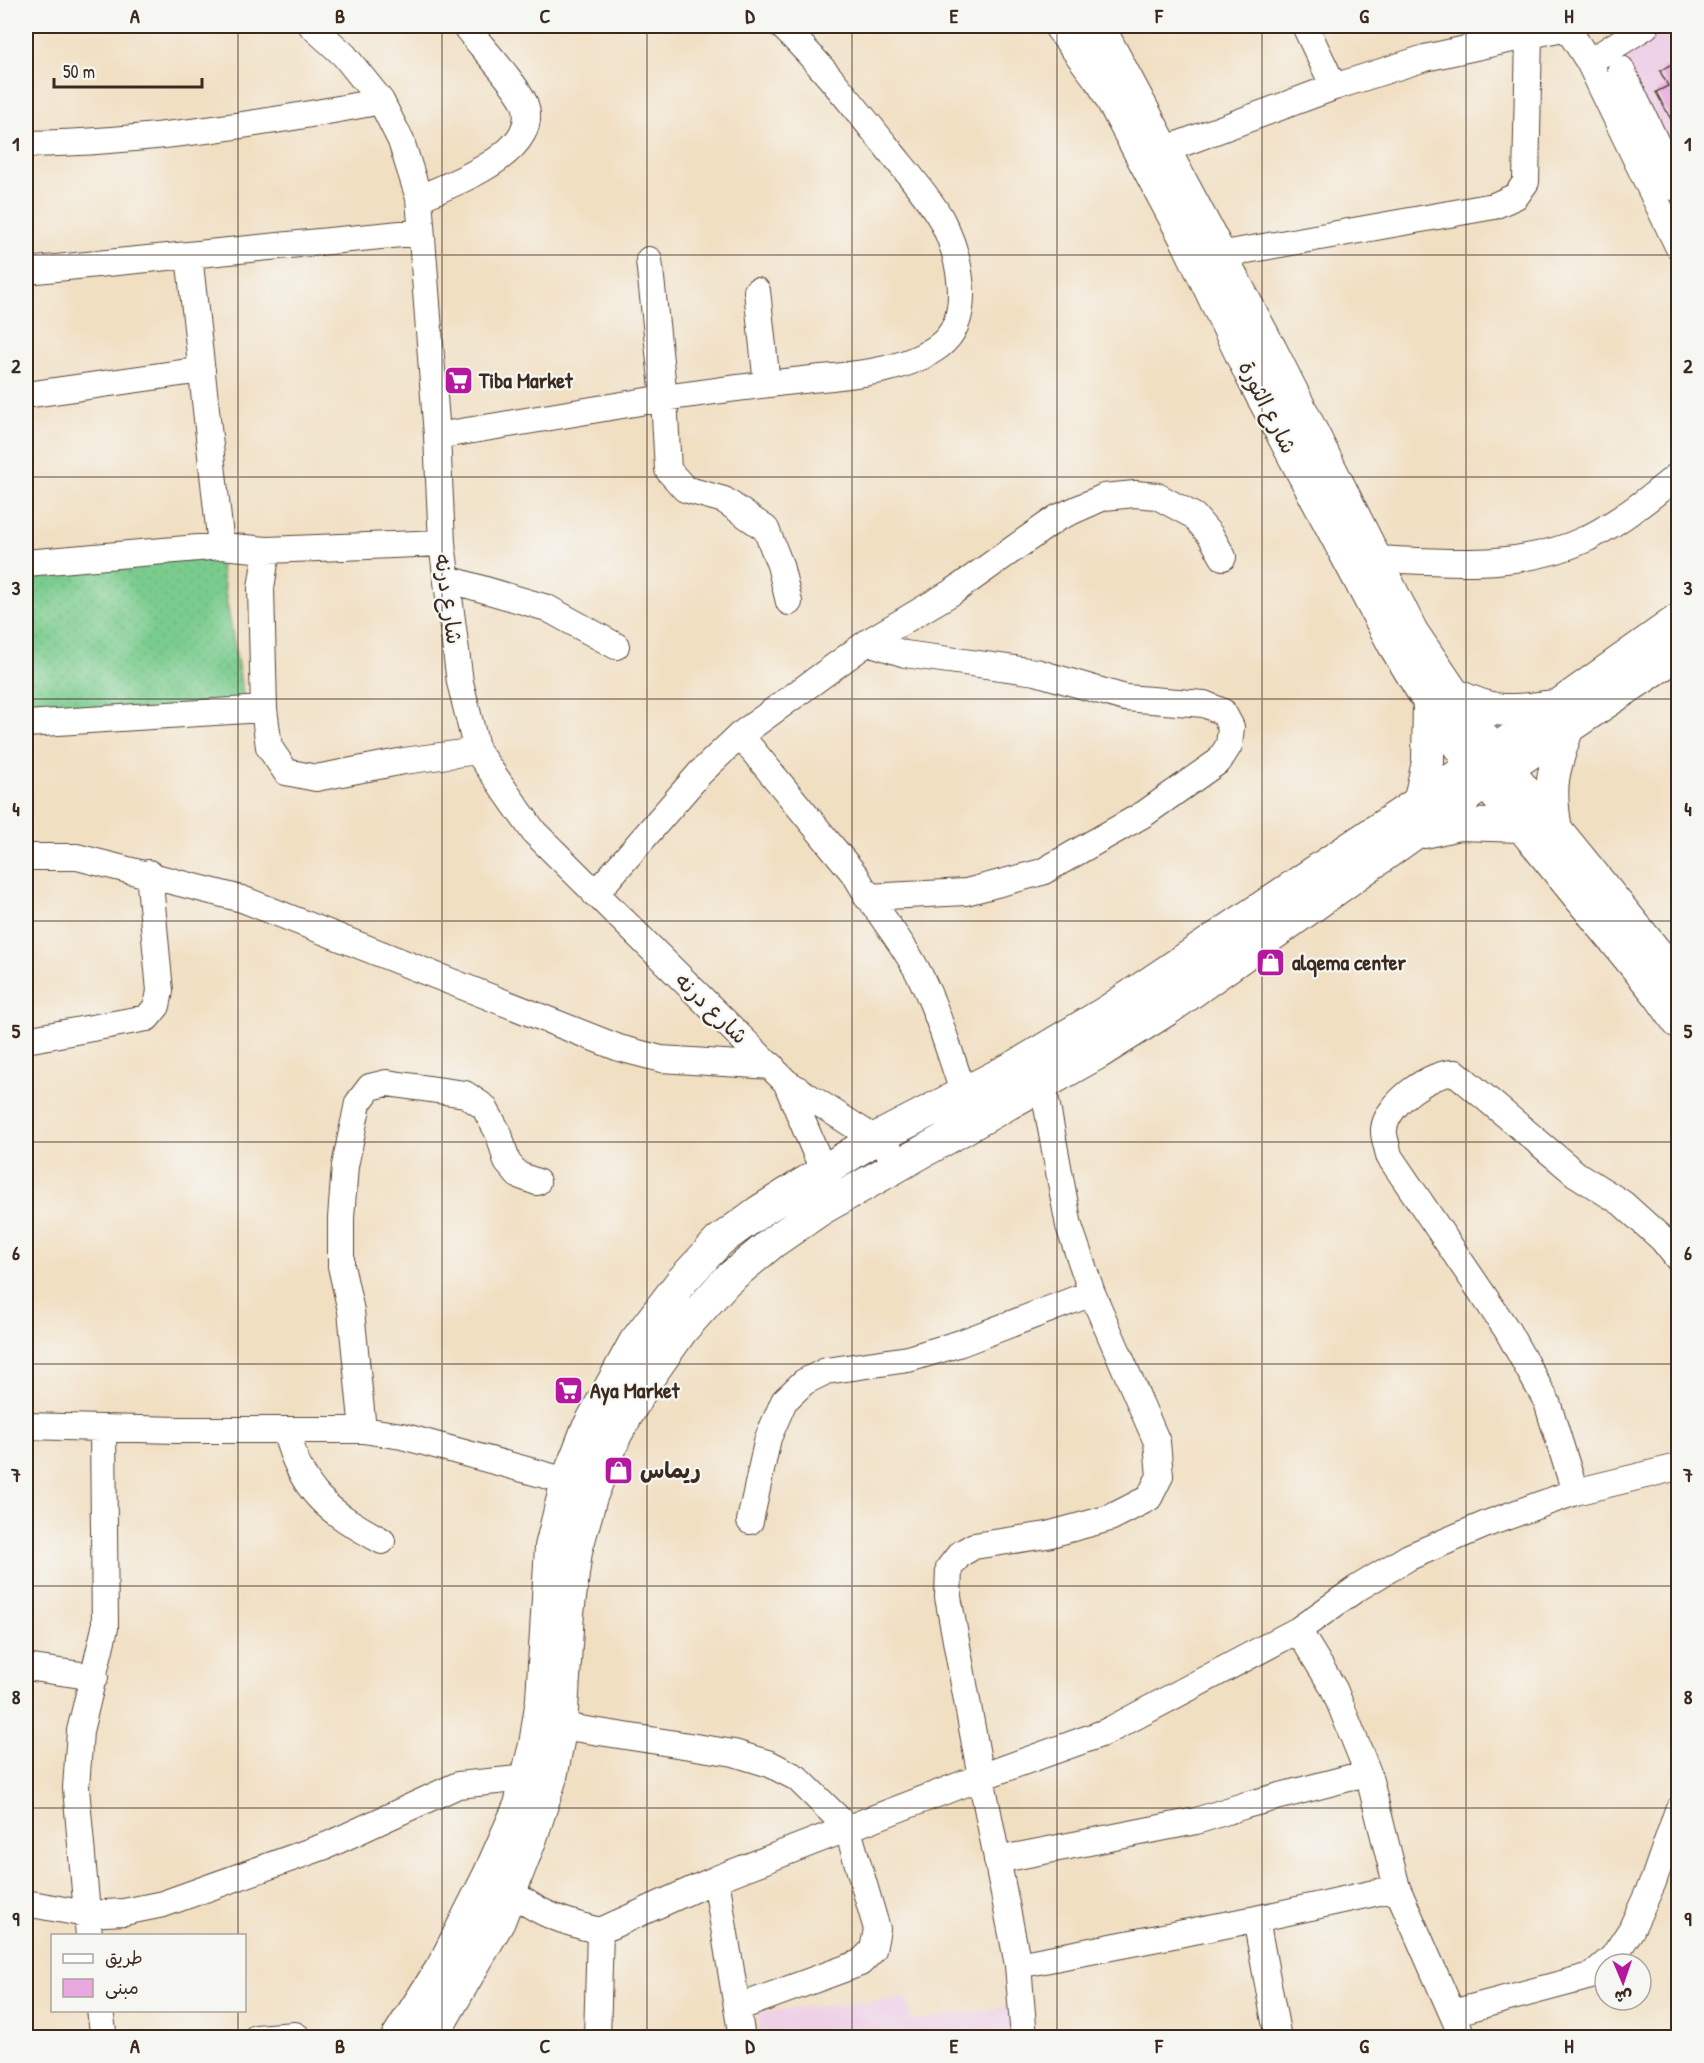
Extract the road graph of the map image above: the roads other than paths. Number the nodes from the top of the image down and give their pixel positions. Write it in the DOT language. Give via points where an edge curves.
graph roads {
  1 [pos="312,26"];
  2 [pos="465,26"];
  3 [pos="782,26"];
  4 [pos="1060,26"];
  5 [pos="1305,26"];
  6 [pos="1566,26"];
  7 [pos="1646,26"];
  8 [pos="1106,29"];
  9 [pos="1529,34"];
  10 [pos="1589,63"];
  11 [pos="1621,69"];
  12 [pos="1335,87"];
  13 [pos="381,101"];
  14 [pos="26,144"];
  15 [pos="1164,150"];
  16 [pos="1678,189"];
  17 [pos="419,198"];
  18 [pos="421,232"];
  19 [pos="1678,246"];
  20 [pos="189,255"];
  21 [pos="1208,257"];
  22 [pos="649,260"];
  23 [pos="26,271"];
  24 [pos="757,291"];
  25 [pos="202,369"];
  26 [pos="767,384"];
  27 [pos="26,395"];
  28 [pos="664,398"];
  29 [pos="437,436"];
  30 [pos="1678,475"];
  31 [pos="442,543"];
  32 [pos="221,546"];
  33 [pos="267,550"];
  34 [pos="1223,557"];
  35 [pos="1377,560"];
  36 [pos="26,563"];
  37 [pos="448,579"];
  38 [pos="789,602"];
  39 [pos="1678,620"];
  40 [pos="868,642"];
  41 [pos="616,646"];
  42 [pos="1678,654"];
  43 [pos="1442,698"];
  44 [pos="264,709"];
  45 [pos="1562,717"];
  46 [pos="26,724"];
  47 [pos="740,735"];
  48 [pos="477,751"];
  49 [pos="1489,767"];
  50 [pos="1420,799"];
  51 [pos="1521,826"];
  52 [pos="1556,829"];
  53 [pos="1415,834"];
  54 [pos="26,857"];
  55 [pos="149,873"];
  56 [pos="595,894"];
  57 [pos="867,897"];
  58 [pos="1678,979"];
  59 [pos="1678,1022"];
  60 [pos="26,1040"];
  61 [pos="779,1074"];
  62 [pos="1043,1085"];
  63 [pos="963,1091"];
  64 [pos="875,1139"];
  65 [pos="902,1162"];
  66 [pos="823,1171"];
  67 [pos="537,1182"];
  68 [pos="835,1201"];
  69 [pos="1678,1260"];
  70 [pos="1092,1293"];
  71 [pos="26,1426"];
  72 [pos="103,1429"];
  73 [pos="285,1430"];
  74 [pos="363,1430"];
  75 [pos="1678,1467"];
  76 [pos="567,1481"];
  77 [pos="1575,1492"];
  78 [pos="750,1521"];
  79 [pos="382,1541"];
  80 [pos="1298,1630"];
  81 [pos="26,1667"];
  82 [pos="94,1677"];
  83 [pos="561,1726"];
  84 [pos="1368,1773"];
  85 [pos="981,1777"];
  86 [pos="527,1778"];
  87 [pos="1678,1810"];
  88 [pos="848,1827"];
  89 [pos="997,1860"];
  90 [pos="716,1879"];
  91 [pos="500,1884"];
  92 [pos="1396,1888"];
  93 [pos="26,1903"];
  94 [pos="1256,1919"];
  95 [pos="87,1925"];
  96 [pos="600,1931"];
  97 [pos="1018,1965"];
  98 [pos="738,2008"];
  99 [pos="100,2012"];
  100 [pos="1452,2013"];
  101 [pos="104,2037"];
  102 [pos="256,2037"];
  103 [pos="299,2037"];
  104 [pos="397,2037"];
  105 [pos="431,2037"];
  106 [pos="597,2037"];
  107 [pos="742,2037"];
  108 [pos="1024,2037"];
  109 [pos="1278,2037"];
  110 [pos="1462,2037"];
  1 -- 13 [label="street, شارع درنه" via="344,55"];
  2 -- 17 [label="street" via="524,101 529,118 522,136 501,156 473,175"];
  3 -- 26 [label="street" via="850,102 940,219 955,251 961,302 956,325 940,345 913,360 867,371"];
  4 -- 21 [label="main road, شارع الثورة" via="1103,83"];
  5 -- 12 [label="street"];
  6 -- 9 [label="street"];
  6 -- 10 [label="street"];
  7 -- 10 [label="street"];
  8 -- 15 [label="main road, شارع الثورة"];
  9 -- 12 [label="street" via="1425,58"];
  9 -- 21 [label="street" via="1526,182 1516,196 1494,206"];
  10 -- 19 [label="street"];
  11 -- 16 [label="street"];
  12 -- 15 [label="street"];
  13 -- 14 [label="street" via="192,132"];
  13 -- 17 [label="street, شارع درنه" via="401,141"];
  15 -- 21 [label="main road, شارع الثورة"];
  17 -- 18 [label="street, شارع درنه"];
  18 -- 20 [label="street"];
  18 -- 29 [label="street, شارع درنه"];
  20 -- 23 [label="street"];
  20 -- 25 [label="street"];
  21 -- 35 [label="main road, شارع الثورة"];
  21 -- 43 [label="main road, شارع الثورة" via="1257,387 1394,645"];
  22 -- 28 [label="street"];
  24 -- 26 [label="street"];
  25 -- 27 [label="street"];
  25 -- 32 [label="street"];
  26 -- 28 [label="street"];
  28 -- 29 [label="street"];
  28 -- 38 [label="street" via="668,470 685,489 724,500 766,529"];
  29 -- 31 [label="street, شارع درنه"];
  30 -- 35 [label="street" via="1637,508 1588,538 1554,551 1522,559 1475,563"];
  31 -- 33 [label="street"];
  31 -- 37 [label="street, شارع درنه"];
  32 -- 33 [label="street"];
  32 -- 36 [label="street"];
  33 -- 44 [label="street" via="261,588"];
  34 -- 40 [label="street" via="1194,516 1178,506 1157,496 1104,497 1057,518 954,591"];
  35 -- 43 [label="main road, شارع الثورة"];
  37 -- 41 [label="street" via="547,608"];
  37 -- 48 [label="street, شارع درنه" via="460,682"];
  39 -- 45 [label="main road"];
  40 -- 47 [label="street"];
  40 -- 57 [label="street" via="905,654 1036,672 1125,698 1204,704 1223,712 1231,727 1229,746 1219,761 1144,814 1042,872 966,892"];
  42 -- 45 [label="main road"];
  43 -- 45 [label="main road" via="1483,708"];
  43 -- 49 [label="main road, شارع الثورة"];
  43 -- 50 [label="main road"];
  44 -- 46 [label="street"];
  44 -- 48 [label="street" via="269,747 286,772 316,778"];
  45 -- 49 [label="main road"];
  45 -- 52 [label="main road" via="1550,797"];
  47 -- 56 [label="street" via="700,773"];
  47 -- 57 [label="street" via="856,876"];
  48 -- 56 [label="street, شارع درنه" via="534,832"];
  49 -- 50 [label="main road"];
  49 -- 51 [label="main road"];
  49 -- 52 [label="main road"];
  49 -- 53 [label="main road"];
  50 -- 63 [label="main road" via="1108,1011 1018,1065"];
  51 -- 53 [label="main road" via="1459,824"];
  51 -- 59 [label="main road"];
  52 -- 58 [label="main road"];
  53 -- 62 [label="main road" via="1168,1010"];
  54 -- 55 [label="street" via="77,857"];
  55 -- 60 [label="street" via="160,991 157,1006 147,1018"];
  55 -- 61 [label="street" via="242,899 619,1048 661,1059"];
  56 -- 61 [label="street, شارع درنه"];
  57 -- 63 [label="street" via="911,959"];
  61 -- 64 [label="street, شارع درنه"];
  61 -- 66 [label="street, شارع درنه"];
  62 -- 65 [label="main road"];
  62 -- 70 [label="street" via="1069,1226"];
  63 -- 64 [label="main road"];
  64 -- 65 [label="street, شارع درنه"];
  64 -- 66 [label="main road"];
  65 -- 68 [label="main road"];
  66 -- 68 [label="street, شارع درنه"];
  66 -- 76 [label="main road" via="719,1241 681,1282 635,1342 586,1432"];
  67 -- 74 [label="street" via="518,1175 507,1162 499,1134 484,1107 465,1094 387,1083 370,1087 358,1103 345,1166 341,1266 351,1311"];
  68 -- 83 [label="main road" via="773,1242 726,1281 682,1330 616,1434 591,1497 576,1551"];
  69 -- 77 [label="street" via="1662,1239 1622,1203 1576,1174 1456,1073 1444,1072 1398,1100 1384,1128 1389,1156 1507,1330 1547,1402"];
  70 -- 78 [label="street" via="1026,1320 908,1359 826,1371 804,1382 784,1401 768,1437"];
  70 -- 85 [label="street" via="1157,1442 1160,1476 1149,1498 1110,1518 1047,1535 974,1546 960,1554 949,1568 948,1597"];
  71 -- 72 [label="street"];
  72 -- 73 [label="street"];
  72 -- 82 [label="street" via="105,1628"];
  73 -- 74 [label="street"];
  73 -- 79 [label="street" via="293,1461 316,1496 335,1515"];
  74 -- 76 [label="street" via="430,1443"];
  75 -- 77 [label="street"];
  76 -- 86 [label="main road" via="551,1547 542,1699"];
  77 -- 80 [label="street" via="1408,1557"];
  80 -- 84 [label="street" via="1334,1689"];
  80 -- 85 [label="street" via="1106,1732"];
  81 -- 82 [label="street"];
  82 -- 95 [label="street" via="80,1731 76,1788"];
  83 -- 88 [label="street" via="734,1753 770,1764 797,1778"];
  83 -- 91 [label="main road" via="551,1777 531,1838"];
  84 -- 89 [label="street" via="1196,1821"];
  84 -- 92 [label="street"];
  85 -- 88 [label="street"];
  85 -- 89 [label="street"];
  86 -- 91 [label="main road"];
  86 -- 95 [label="street" via="458,1785 328,1845 163,1904"];
  87 -- 100 [label="street" via="1653,1882 1631,1930 1613,1957 1591,1976"];
  88 -- 90 [label="street"];
  88 -- 98 [label="street" via="877,1929 873,1950 860,1963"];
  89 -- 97 [label="street"];
  90 -- 96 [label="street"];
  90 -- 98 [label="street"];
  91 -- 96 [label="street" via="558,1921"];
  91 -- 104 [label="main road"];
  91 -- 105 [label="main road" via="499,1921"];
  92 -- 94 [label="street"];
  92 -- 100 [label="street"];
  93 -- 95 [label="street"];
  94 -- 97 [label="street"];
  94 -- 109 [label="street"];
  96 -- 106 [label="street"];
  97 -- 108 [label="street"];
  98 -- 107 [label="street"];
  99 -- 101 [label="street"];
  100 -- 110 [label="street"];
  102 -- 103 [label="street"];
}
